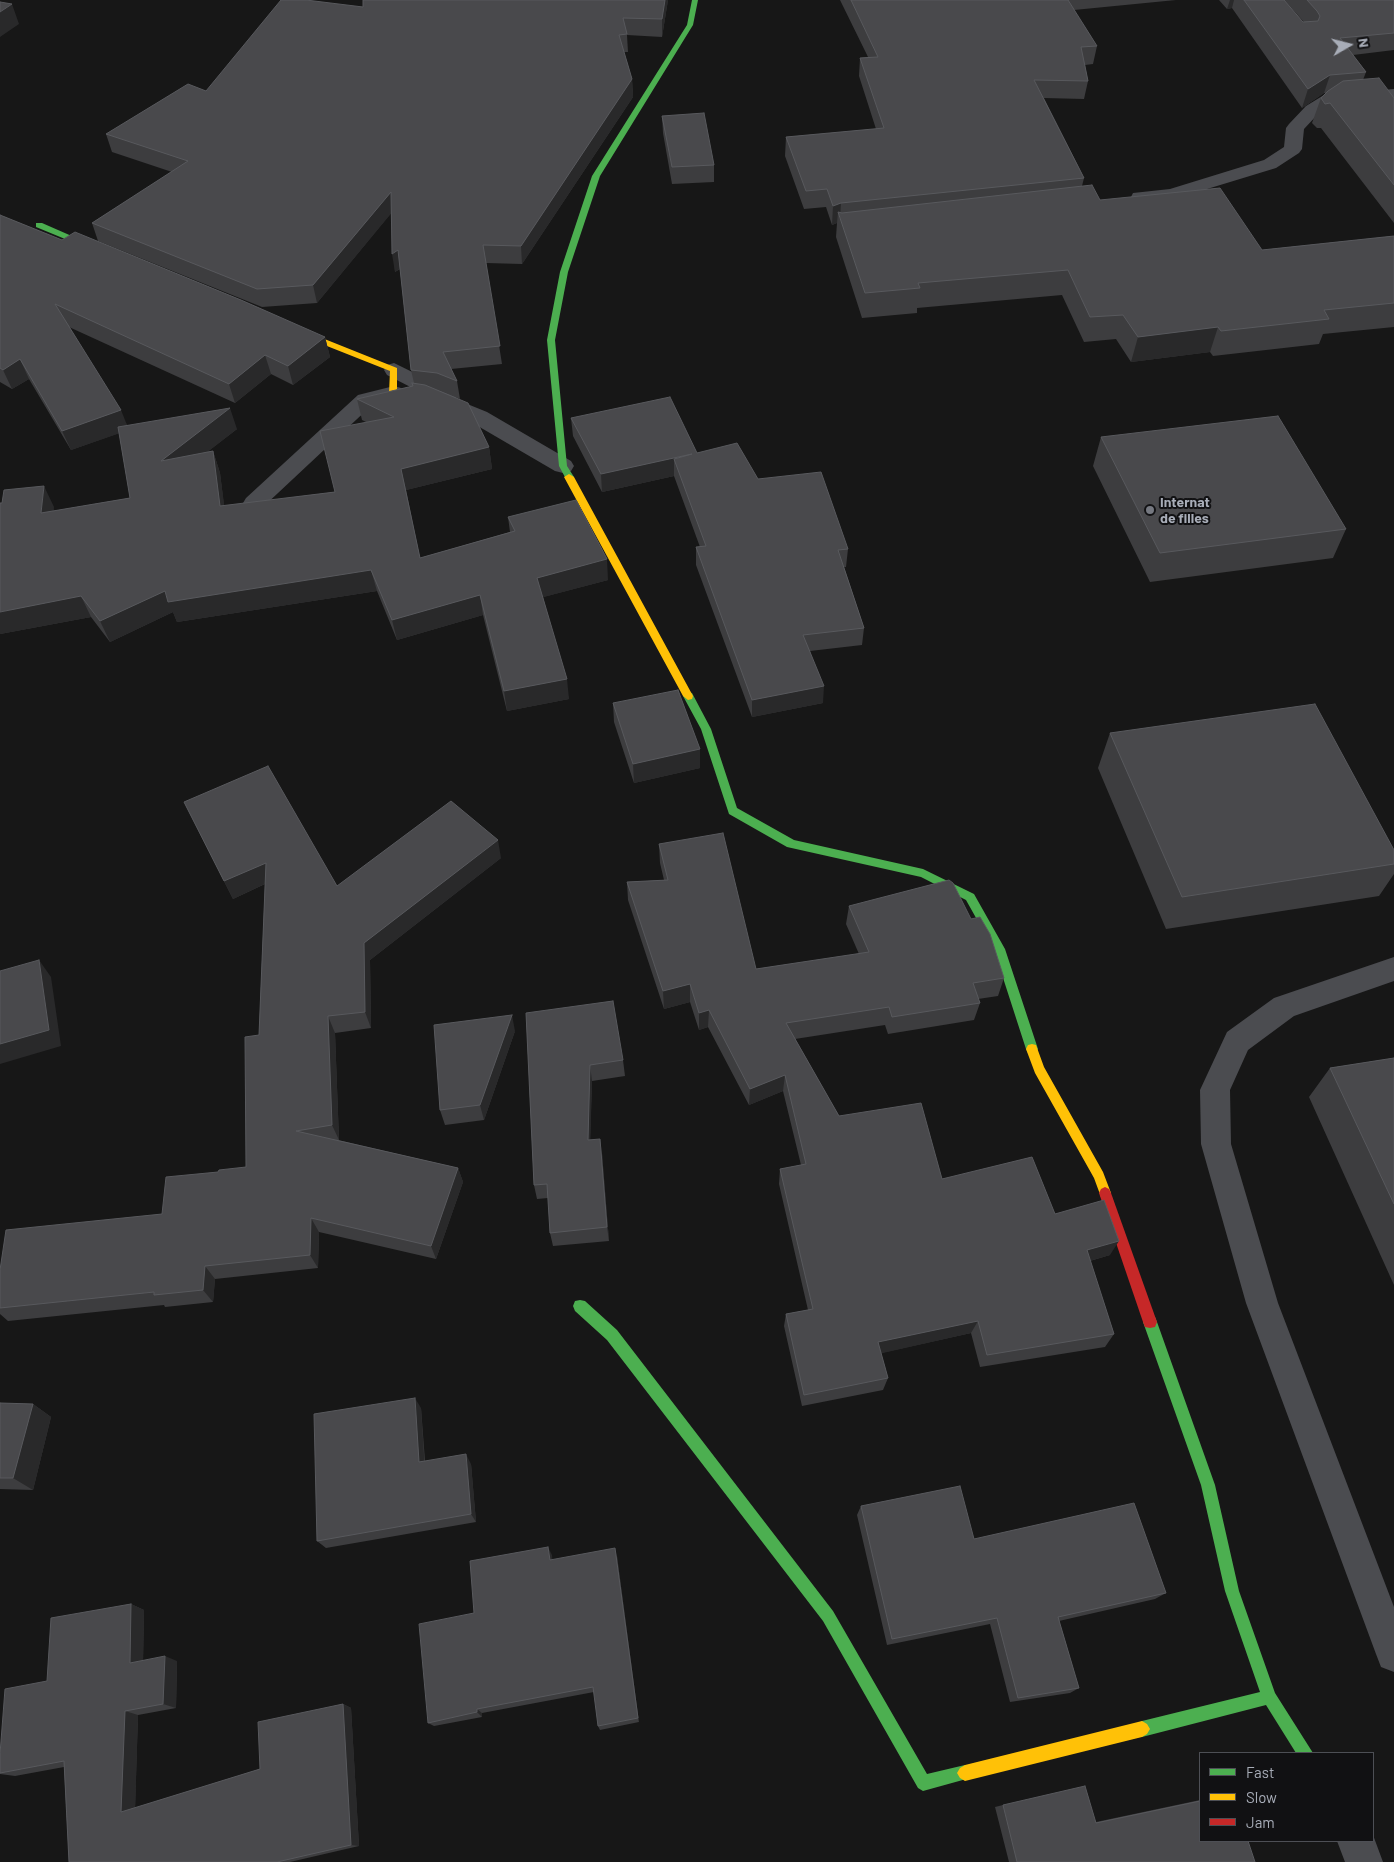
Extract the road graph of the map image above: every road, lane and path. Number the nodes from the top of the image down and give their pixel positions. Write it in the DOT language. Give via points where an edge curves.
graph roads {
  1 [pos="695,0"];
  2 [pos="1394,94"];
  3 [pos="1122,199"];
  4 [pos="39,226"];
  5 [pos="112,255"];
  6 [pos="285,326"];
  7 [pos="394,370"];
  8 [pos="393,393"];
  9 [pos="563,466"];
  10 [pos="254,503"];
  11 [pos="1394,968"];
  12 [pos="580,1306"];
  13 [pos="1394,1654"];
  14 [pos="1269,1697"];
  15 [pos="1304,1752"];
  16 [pos="1356,1842"];
  17 [pos="1364,1862"];
  1 -- 9 [label="street" via="690,25 596,176 564,272 551,340"];
  2 -- 3 [label="street" via="1330,99 1312,110 1295,128 1293,149 1270,164 1171,194"];
  4 -- 5 [label="street"];
  6 -- 7 [label="street"];
  7 -- 8 [label="street"];
  7 -- 9 [label="street" via="532,442"];
  8 -- 9 [label="street" via="432,398 479,417"];
  8 -- 10 [label="street" via="365,400"];
  9 -- 14 [label="street" via="706,729 733,811 791,844 923,873 970,897 999,949 1039,1069 1099,1176 1208,1484 1232,1591"];
  11 -- 13 [label="street" via="1284,1007 1237,1041 1215,1090 1216,1144 1262,1303"];
  12 -- 14 [label="street" via="612,1335 828,1616 923,1783"];
  14 -- 15 [label="street"];
  16 -- 17 [label="street"];
}
